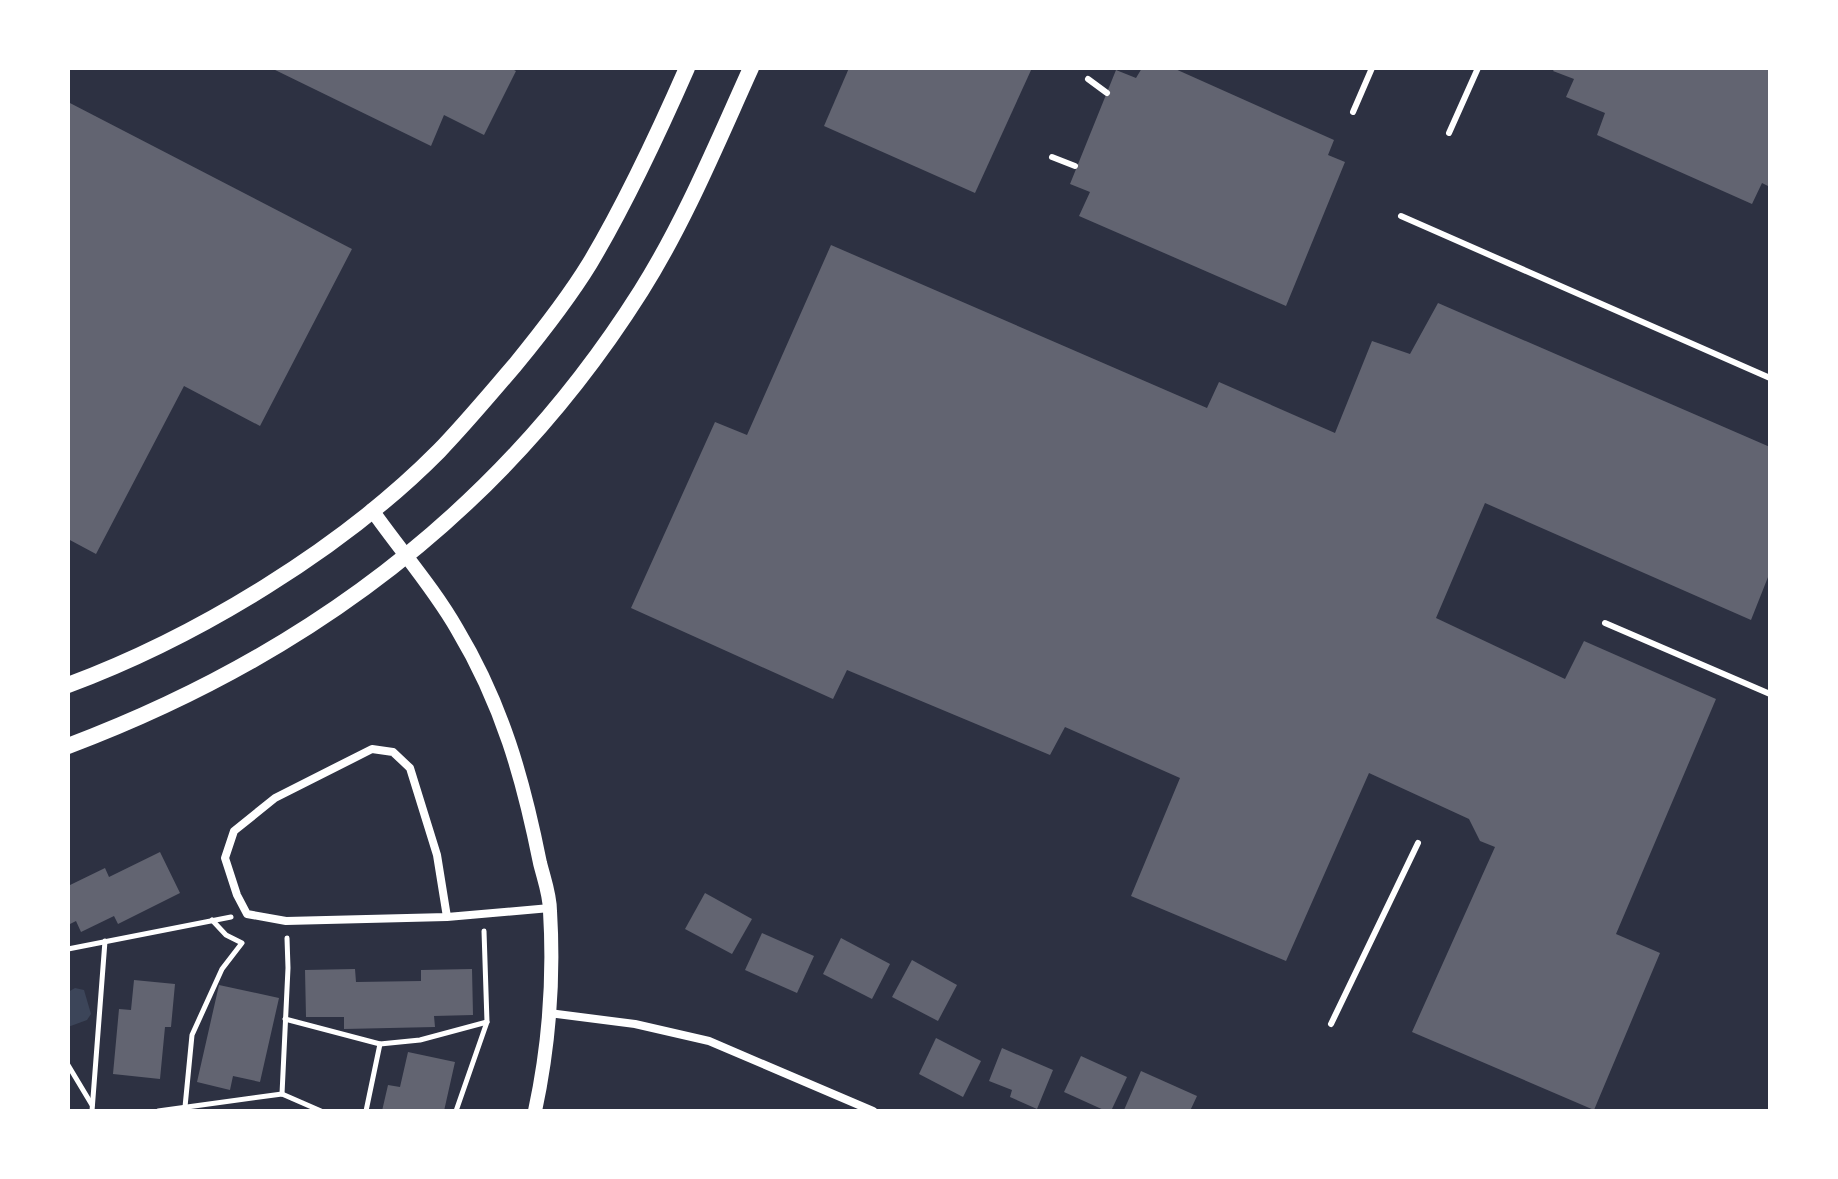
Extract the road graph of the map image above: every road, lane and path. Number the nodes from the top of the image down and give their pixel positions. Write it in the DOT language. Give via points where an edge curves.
graph roads {
  1 [pos="687,68"];
  2 [pos="751,68"];
  3 [pos="1372,68"];
  4 [pos="1478,68"];
  5 [pos="1088,79"];
  6 [pos="1107,93"];
  7 [pos="1353,112"];
  8 [pos="1449,133"];
  9 [pos="1052,157"];
  10 [pos="1075,166"];
  11 [pos="1401,216"];
  12 [pos="1770,378"];
  13 [pos="372,510"];
  14 [pos="406,558"];
  15 [pos="1605,623"];
  16 [pos="68,685"];
  17 [pos="1770,694"];
  18 [pos="68,746"];
  19 [pos="1418,843"];
  20 [pos="550,908"];
  21 [pos="247,914"];
  22 [pos="484,914"];
  23 [pos="447,917"];
  24 [pos="212,920"];
  25 [pos="286,921"];
  26 [pos="105,941"];
  27 [pos="68,949"];
  28 [pos="549,1013"];
  29 [pos="285,1019"];
  30 [pos="487,1022"];
  31 [pos="1331,1024"];
  32 [pos="380,1044"];
  33 [pos="68,1065"];
  34 [pos="282,1094"];
  35 [pos="93,1108"];
  36 [pos="186,1109"];
  37 [pos="158,1111"];
  38 [pos="321,1111"];
  39 [pos="366,1111"];
  40 [pos="456,1111"];
  41 [pos="535,1111"];
  42 [pos="873,1111"];
  1 -- 13 [label="main road" via="625,200 562,305 446,443"];
  2 -- 14 [label="main road" via="676,228 586,370 460,511"];
  3 -- 7 [label="lane"];
  4 -- 8 [label="lane"];
  5 -- 6 [label="lane"];
  9 -- 10 [label="lane"];
  11 -- 12 [label="lane"];
  13 -- 14 [label="street"];
  13 -- 16 [label="main road" via="223,612"];
  14 -- 18 [label="main road" via="245,665 172,703"];
  14 -- 20 [label="street" via="437,595 491,694 524,786"];
  15 -- 17 [label="lane"];
  19 -- 31 [label="lane"];
  20 -- 22 [label="street"];
  20 -- 28 [label="street"];
  21 -- 23 [label="street" via="225,858 234,831 275,798 372,749 393,752 410,768 437,855"];
  21 -- 24 [label="path"];
  21 -- 25 [label="street"];
  22 -- 23 [label="street"];
  22 -- 30 [label="path"];
  23 -- 25 [label="street"];
  24 -- 26 [label="path"];
  24 -- 36 [label="path" via="242,943 222,969 192,1035"];
  25 -- 29 [label="path"];
  26 -- 27 [label="path"];
  26 -- 35 [label="path"];
  28 -- 41 [label="street"];
  28 -- 42 [label="street" via="709,1041"];
  29 -- 32 [label="path"];
  29 -- 34 [label="path"];
  30 -- 32 [label="path" via="420,1040"];
  30 -- 40 [label="path"];
  32 -- 39 [label="path"];
  33 -- 35 [label="path"];
  34 -- 36 [label="path"];
  34 -- 38 [label="path"];
  36 -- 37 [label="path"];
}
